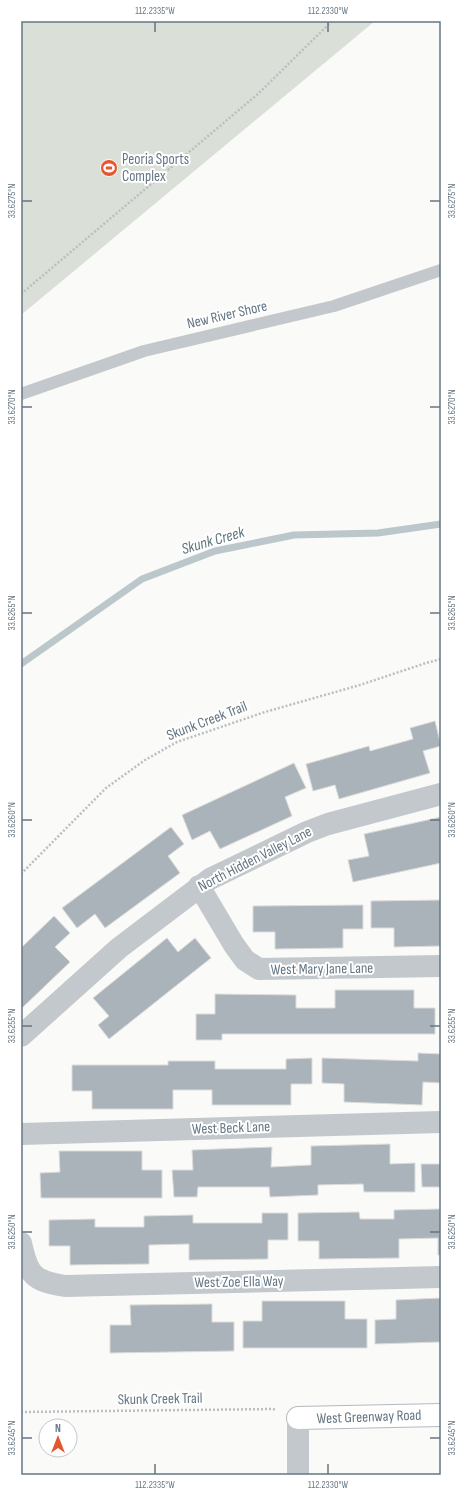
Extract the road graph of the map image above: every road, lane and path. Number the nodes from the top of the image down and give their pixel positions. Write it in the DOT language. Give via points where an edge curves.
graph roads {
  1 [pos="332,21"];
  2 [pos="441,270"];
  3 [pos="21,294"];
  4 [pos="21,394"];
  5 [pos="441,659"];
  6 [pos="441,794"];
  7 [pos="21,874"];
  8 [pos="199,886"];
  9 [pos="441,966"];
  10 [pos="21,1036"];
  11 [pos="441,1122"];
  12 [pos="21,1134"];
  13 [pos="21,1243"];
  14 [pos="441,1277"];
  15 [pos="21,1412"];
  16 [pos="441,1415"];
  17 [pos="298,1418"];
  18 [pos="298,1475"];
  1 -- 3 [label="path" via="259,93"];
  2 -- 4 [label="lane, New River Shore" via="334,306 144,351"];
  5 -- 7 [label="path, Skunk Creek Trail" via="264,712 177,742 106,788"];
  6 -- 8 [label="street, North Hidden Valley Lane" via="328,824 216,875"];
  8 -- 9 [label="street, West Mary Jane Lane" via="244,960 259,969"];
  8 -- 10 [label="street, North Hidden Valley Lane" via="119,948"];
  11 -- 12 [label="street, West Beck Lane"];
  13 -- 14 [label="street, West Zoe Ella Way" via="24,1258 38,1279 65,1286"];
  15 -- 17 [label="path, Skunk Creek Trail" via="274,1408"];
  16 -- 17 [label="street, West Greenway Road"];
  17 -- 18 [label="street"];
}
